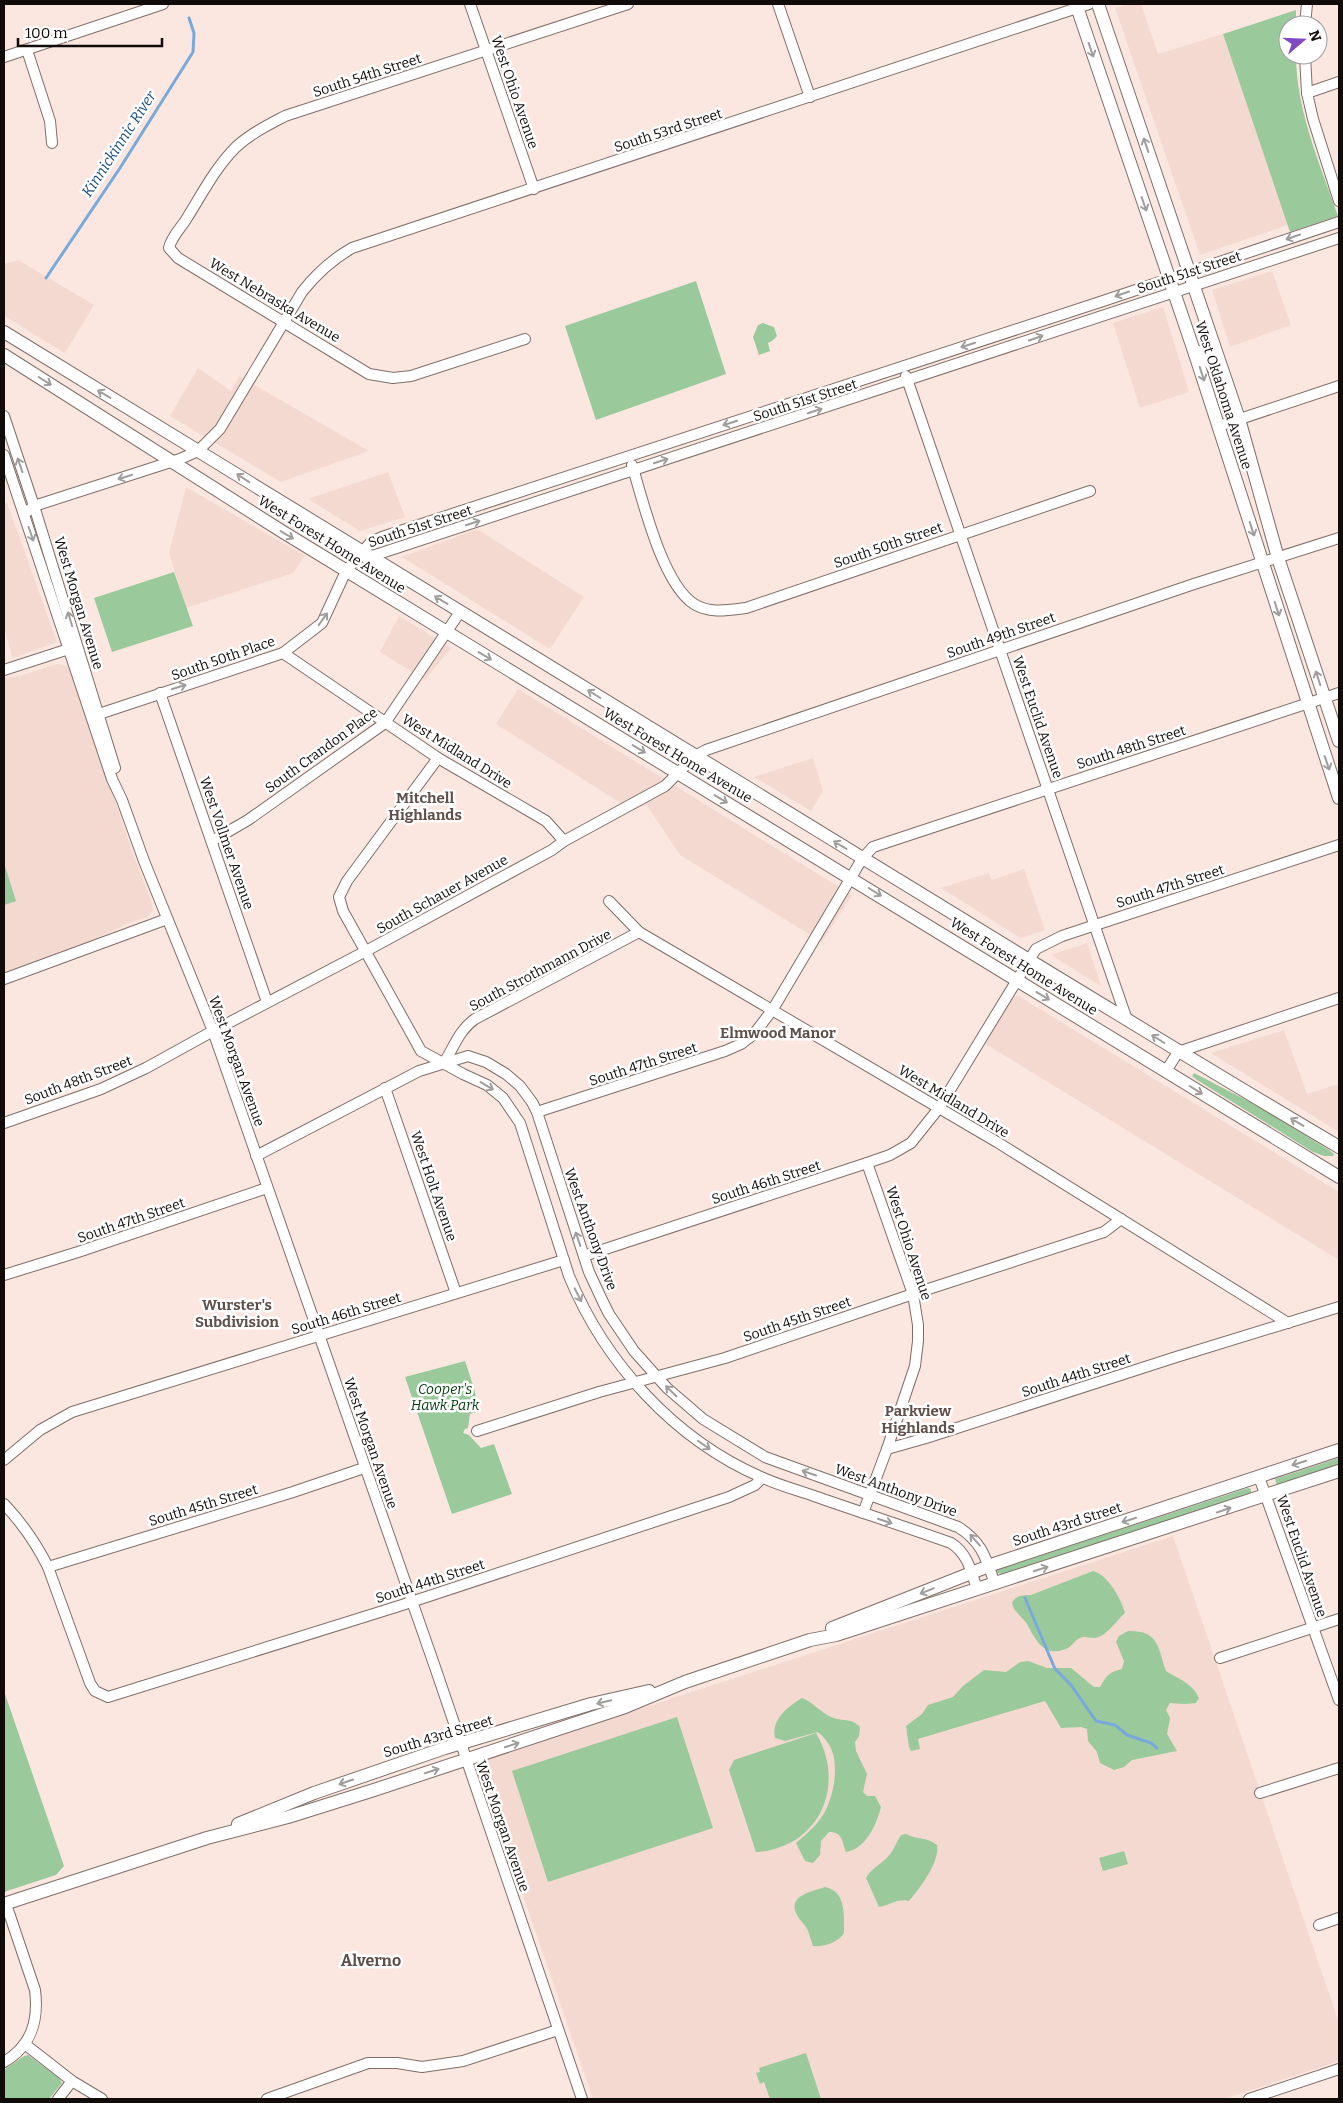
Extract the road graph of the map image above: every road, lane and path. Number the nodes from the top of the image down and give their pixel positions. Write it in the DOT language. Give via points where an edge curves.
graph roads {
  1 [pos="163,4"];
  2 [pos="470,4"];
  3 [pos="628,4"];
  4 [pos="778,4"];
  5 [pos="1098,4"];
  6 [pos="1081,5"];
  7 [pos="27,50"];
  8 [pos="486,51"];
  9 [pos="4,57"];
  10 [pos="1306,65"];
  11 [pos="1339,82"];
  12 [pos="1307,93"];
  13 [pos="810,97"];
  14 [pos="52,143"];
  15 [pos="534,189"];
  16 [pos="1339,201"];
  17 [pos="1339,222"];
  18 [pos="1339,238"];
  19 [pos="169,248"];
  20 [pos="1189,272"];
  21 [pos="1170,279"];
  22 [pos="1194,285"];
  23 [pos="1174,291"];
  24 [pos="285,322"];
  25 [pos="4,332"];
  26 [pos="525,339"];
  27 [pos="1196,354"];
  28 [pos="4,355"];
  29 [pos="903,367"];
  30 [pos="908,381"];
  31 [pos="1339,386"];
  32 [pos="1232,398"];
  33 [pos="4,416"];
  34 [pos="1239,419"];
  35 [pos="1219,426"];
  36 [pos="198,451"];
  37 [pos="4,455"];
  38 [pos="629,456"];
  39 [pos="172,462"];
  40 [pos="633,470"];
  41 [pos="1090,491"];
  42 [pos="34,506"];
  43 [pos="24,514"];
  44 [pos="960,535"];
  45 [pos="1339,538"];
  46 [pos="364,555"];
  47 [pos="1278,558"];
  48 [pos="1262,562"];
  49 [pos="346,570"];
  50 [pos="460,612"];
  51 [pos="447,633"];
  52 [pos="74,648"];
  53 [pos="1000,650"];
  54 [pos="283,653"];
  55 [pos="4,670"];
  56 [pos="160,693"];
  57 [pos="1339,693"];
  58 [pos="1325,698"];
  59 [pos="1307,704"];
  60 [pos="99,714"];
  61 [pos="385,723"];
  62 [pos="1339,741"];
  63 [pos="695,756"];
  64 [pos="438,758"];
  65 [pos="679,774"];
  66 [pos="1049,789"];
  67 [pos="1339,798"];
  68 [pos="122,800"];
  69 [pos="212,841"];
  70 [pos="564,841"];
  71 [pos="1339,845"];
  72 [pos="857,869"];
  73 [pos="609,901"];
  74 [pos="167,920"];
  75 [pos="1094,926"];
  76 [pos="639,932"];
  77 [pos="366,951"];
  78 [pos="1023,970"];
  79 [pos="4,979"];
  80 [pos="1339,998"];
  81 [pos="267,1002"];
  82 [pos="773,1009"];
  83 [pos="1127,1020"];
  84 [pos="213,1031"];
  85 [pos="1178,1052"];
  86 [pos="444,1063"];
  87 [pos="1166,1071"];
  88 [pos="385,1088"];
  89 [pos="939,1108"];
  90 [pos="537,1112"];
  91 [pos="4,1123"];
  92 [pos="1339,1147"];
  93 [pos="256,1156"];
  94 [pos="867,1163"];
  95 [pos="1339,1177"];
  96 [pos="267,1188"];
  97 [pos="1121,1219"];
  98 [pos="584,1256"];
  99 [pos="564,1260"];
  100 [pos="4,1275"];
  101 [pos="456,1293"];
  102 [pos="913,1294"];
  103 [pos="1339,1308"];
  104 [pos="1288,1323"];
  105 [pos="318,1335"];
  106 [pos="657,1376"];
  107 [pos="634,1383"];
  108 [pos="477,1431"];
  109 [pos="887,1449"];
  110 [pos="1339,1450"];
  111 [pos="4,1460"];
  112 [pos="364,1468"];
  113 [pos="1339,1472"];
  114 [pos="1259,1477"];
  115 [pos="762,1478"];
  116 [pos="871,1494"];
  117 [pos="1266,1495"];
  118 [pos="4,1504"];
  119 [pos="863,1514"];
  120 [pos="989,1566"];
  121 [pos="48,1567"];
  122 [pos="972,1573"];
  123 [pos="994,1584"];
  124 [pos="977,1589"];
  125 [pos="411,1602"];
  126 [pos="1339,1619"];
  127 [pos="1312,1628"];
  128 [pos="810,1640"];
  129 [pos="1220,1658"];
  130 [pos="685,1682"];
  131 [pos="1339,1700"];
  132 [pos="460,1744"];
  133 [pos="465,1760"];
  134 [pos="392,1765"];
  135 [pos="1339,1768"];
  136 [pos="398,1782"];
  137 [pos="1260,1793"];
  138 [pos="207,1838"];
  139 [pos="5,1904"];
  140 [pos="1339,1918"];
  141 [pos="1319,1925"];
  142 [pos="558,2030"];
  143 [pos="26,2044"];
  144 [pos="4,2062"];
  145 [pos="1339,2069"];
  146 [pos="72,2081"];
  147 [pos="58,2099"];
  148 [pos="102,2099"];
  149 [pos="267,2099"];
  150 [pos="582,2099"];
  151 [pos="1249,2099"];
  1 -- 7 [label="street"];
  2 -- 8 [label="street, West Ohio Avenue"];
  3 -- 8 [label="street, South 54th Street"];
  4 -- 13 [label="street"];
  20 -- 5 [label="main road, West Oklahoma Avenue, one-way"];
  6 -- 13 [label="street, South 53rd Street"];
  6 -- 21 [label="main road, West Oklahoma Avenue, one-way"];
  7 -- 9 [label="street"];
  7 -- 14 [label="street" via="50,121"];
  8 -- 15 [label="street, West Ohio Avenue"];
  8 -- 19 [label="street, South 54th Street" via="285,116 260,129 236,147 215,172 170,241"];
  10 -- 12 [label="street"];
  11 -- 12 [label="street"];
  12 -- 16 [label="street"];
  13 -- 15 [label="street, South 53rd Street"];
  15 -- 24 [label="street, South 53rd Street" via="352,248 318,272"];
  17 -- 20 [label="street, South 51st Street, one-way"];
  18 -- 22 [label="street, South 51st Street"];
  19 -- 24 [label="street, West Nebraska Avenue" via="178,258"];
  20 -- 21 [label="street, South 51st Street"];
  20 -- 22 [label="main road, West Oklahoma Avenue"];
  21 -- 23 [label="main road, West Oklahoma Avenue"];
  21 -- 29 [label="street, South 51st Street, one-way"];
  22 -- 23 [label="street, South 51st Street"];
  22 -- 32 [label="main road, West Oklahoma Avenue"];
  23 -- 27 [label="main road, West Oklahoma Avenue"];
  30 -- 23 [label="street, South 51st Street, one-way"];
  24 -- 26 [label="street, West Nebraska Avenue" via="369,374 393,378 411,376"];
  24 -- 36 [label="street, South 53rd Street" via="220,429"];
  36 -- 25 [label="main road, West Forest Home Avenue, one-way"];
  27 -- 32 [label="main road" via="1201,352 1205,355"];
  27 -- 35 [label="main road, West Oklahoma Avenue, one-way"];
  28 -- 39 [label="main road, West Forest Home Avenue, one-way"];
  29 -- 30 [label="street, West Euclid Avenue"];
  29 -- 38 [label="street, South 51st Street, one-way"];
  40 -- 30 [label="street, South 51st Street, one-way"];
  30 -- 44 [label="street, West Euclid Avenue"];
  31 -- 34 [label="street"];
  32 -- 34 [label="main road, West Oklahoma Avenue"];
  42 -- 33 [label="street, West Morgan Avenue, one-way"];
  34 -- 35 [label="street"];
  34 -- 47 [label="main road, West Oklahoma Avenue"];
  35 -- 48 [label="main road, West Oklahoma Avenue, one-way"];
  36 -- 39 [label="street"];
  46 -- 36 [label="main road, West Forest Home Avenue, one-way"];
  37 -- 43 [label="street, West Morgan Avenue"];
  38 -- 40 [label="street"];
  38 -- 46 [label="street, South 51st Street" via="382,537 371,542"];
  39 -- 42 [label="street, one-way"];
  39 -- 49 [label="main road, West Forest Home Avenue, one-way"];
  40 -- 44 [label="street, South 50th Street" via="664,563 675,585 694,604 717,612 746,608"];
  46 -- 40 [label="street, South 51st Street, one-way"];
  41 -- 44 [label="street, South 50th Street"];
  42 -- 43 [label="street"];
  52 -- 42 [label="street, West Morgan Avenue, one-way"];
  43 -- 52 [label="street, West Morgan Avenue, one-way"];
  44 -- 53 [label="street, West Euclid Avenue"];
  45 -- 47 [label="street, South 49th Street"];
  46 -- 49 [label="street, South 51st Street"];
  50 -- 46 [label="main road, West Forest Home Avenue, one-way"];
  47 -- 48 [label="street, South 49th Street"];
  58 -- 47 [label="main road, West Oklahoma Avenue, one-way"];
  48 -- 53 [label="street, South 49th Street"];
  48 -- 59 [label="main road, West Oklahoma Avenue, one-way"];
  49 -- 51 [label="main road, West Forest Home Avenue"];
  54 -- 49 [label="street, South 50th Place, one-way" via="322,623"];
  50 -- 51 [label="street, South Crandon Place"];
  63 -- 50 [label="main road, West Forest Home Avenue, one-way"];
  51 -- 61 [label="street, South Crandon Place"];
  51 -- 65 [label="main road, West Forest Home Avenue, one-way"];
  52 -- 55 [label="street"];
  52 -- 60 [label="street, West Morgan Avenue"];
  52 -- 68 [label="street, West Morgan Avenue" via="112,779"];
  53 -- 63 [label="street, South 49th Street"];
  53 -- 66 [label="street, West Euclid Avenue"];
  56 -- 54 [label="street, South 50th Place, one-way"];
  54 -- 61 [label="street, West Midland Drive"];
  56 -- 60 [label="street, South 50th Place"];
  56 -- 69 [label="street, West Vollmer Avenue"];
  57 -- 58 [label="street, South 48th Street"];
  58 -- 59 [label="street, South 48th Street"];
  58 -- 62 [label="main road, West Oklahoma Avenue"];
  59 -- 66 [label="street, South 48th Street"];
  59 -- 67 [label="main road, West Oklahoma Avenue, one-way"];
  60 -- 68 [label="street, West Morgan Avenue"];
  61 -- 64 [label="street, West Midland Drive"];
  61 -- 69 [label="street, South Crandon Place" via="248,820"];
  63 -- 65 [label="street, South 49th Street"];
  72 -- 63 [label="main road, West Forest Home Avenue, one-way"];
  64 -- 70 [label="street, West Midland Drive" via="546,821"];
  64 -- 77 [label="street" via="347,881 339,897 343,911"];
  65 -- 70 [label="street, South Schauer Avenue" via="665,786"];
  65 -- 72 [label="main road, West Forest Home Avenue, one-way"];
  66 -- 72 [label="street, South 48th Street" via="873,847"];
  66 -- 75 [label="street, West Euclid Avenue"];
  68 -- 74 [label="street, West Morgan Avenue"];
  69 -- 81 [label="street, West Vollmer Avenue"];
  70 -- 77 [label="street, South Schauer Avenue"];
  71 -- 75 [label="street, South 47th Street"];
  72 -- 78 [label="main road, West Forest Home Avenue, one-way"];
  72 -- 78 [label="main road, West Forest Home Avenue"];
  72 -- 82 [label="street, South 47th Street"];
  73 -- 76 [label="street, West Midland Drive"];
  74 -- 79 [label="street"];
  74 -- 84 [label="street, West Morgan Avenue"];
  75 -- 78 [label="street, South 47th Street" via="1046,942 1036,949"];
  75 -- 83 [label="street, West Euclid Avenue"];
  76 -- 82 [label="street, West Midland Drive"];
  76 -- 86 [label="street, South Strothmann Drive" via="470,1022 462,1029"];
  77 -- 81 [label="street, South Schauer Avenue"];
  77 -- 86 [label="street" via="421,1051"];
  78 -- 83 [label="main road, West Forest Home Avenue"];
  78 -- 87 [label="main road, West Forest Home Avenue, one-way"];
  78 -- 89 [label="street, South 47th Street"];
  80 -- 85 [label="street"];
  81 -- 84 [label="street, South Schauer Avenue"];
  82 -- 89 [label="street, West Midland Drive"];
  82 -- 90 [label="street, South 47th Street" via="754,1034 732,1048"];
  85 -- 83 [label="main road, West Forest Home Avenue, one-way"];
  84 -- 91 [label="street, South 48th Street" via="124,1079"];
  84 -- 93 [label="street, West Morgan Avenue"];
  85 -- 87 [label="street"];
  92 -- 85 [label="main road, West Forest Home Avenue, one-way"];
  86 -- 88 [label="street" via="419,1070"];
  86 -- 90 [label="street, West Anthony Drive" via="468,1056 486,1062 520,1086"];
  86 -- 99 [label="street, one-way" via="488,1085 512,1109 520,1123"];
  87 -- 95 [label="main road, West Forest Home Avenue, one-way"];
  88 -- 93 [label="street"];
  88 -- 101 [label="street, West Holt Avenue"];
  89 -- 94 [label="street, South 46th Street" via="911,1143"];
  89 -- 97 [label="street, West Midland Drive"];
  98 -- 90 [label="street, West Anthony Drive, one-way"];
  93 -- 96 [label="street, West Morgan Avenue"];
  94 -- 98 [label="street, South 46th Street"];
  94 -- 102 [label="street, West Ohio Avenue"];
  96 -- 100 [label="street, South 47th Street"];
  96 -- 105 [label="street, West Morgan Avenue"];
  97 -- 102 [label="street, South 45th Street" via="1104,1232"];
  97 -- 104 [label="street, West Midland Drive"];
  98 -- 106 [label="street, West Anthony Drive" via="609,1314 634,1351"];
  99 -- 101 [label="street, South 46th Street"];
  99 -- 107 [label="street, one-way" via="593,1323"];
  101 -- 105 [label="street, South 46th Street"];
  102 -- 106 [label="street, South 45th Street" via="725,1358"];
  102 -- 109 [label="street, West Ohio Avenue" via="918,1340 915,1366"];
  103 -- 104 [label="street, South 44th Street"];
  104 -- 109 [label="street, South 44th Street"];
  105 -- 111 [label="street, South 46th Street" via="72,1412 40,1430"];
  105 -- 112 [label="street, West Morgan Avenue"];
  106 -- 107 [label="street, South 45th Street"];
  116 -- 106 [label="street, West Anthony Drive, one-way" via="755,1452 703,1419"];
  107 -- 108 [label="street, South 45th Street"];
  107 -- 115 [label="street, one-way" via="684,1431"];
  109 -- 116 [label="street"];
  110 -- 114 [label="main road, South 43rd Street, one-way"];
  112 -- 121 [label="street, South 45th Street"];
  112 -- 125 [label="street, West Morgan Avenue"];
  113 -- 117 [label="main road, South 43rd Street"];
  114 -- 117 [label="street, West Euclid Avenue"];
  114 -- 120 [label="main road, South 43rd Street, one-way"];
  115 -- 119 [label="street"];
  115 -- 125 [label="street, South 44th Street" via="755,1486 729,1497"];
  116 -- 119 [label="street"];
  120 -- 116 [label="street, West Anthony Drive, one-way" via="976,1542 958,1527"];
  123 -- 117 [label="main road, South 43rd Street, one-way"];
  117 -- 127 [label="street, West Euclid Avenue"];
  118 -- 121 [label="street" via="28,1532"];
  119 -- 122 [label="street, one-way" via="951,1543 961,1549"];
  120 -- 122 [label="main road, South 43rd Street"];
  120 -- 123 [label="street, West Anthony Drive"];
  121 -- 125 [label="street, South 44th Street" via="90,1683 102,1696 115,1696"];
  122 -- 124 [label="street"];
  122 -- 128 [label="main road, South 43rd Street, one-way" via="834,1627"];
  123 -- 124 [label="main road, South 43rd Street"];
  124 -- 128 [label="main road, South 43rd Street" via="836,1635"];
  125 -- 132 [label="street, West Morgan Avenue"];
  126 -- 127 [label="street"];
  127 -- 129 [label="street"];
  127 -- 131 [label="street, West Euclid Avenue"];
  128 -- 130 [label="main road, South 43rd Street"];
  130 -- 132 [label="main road, South 43rd Street, one-way" via="591,1704"];
  133 -- 130 [label="main road, South 43rd Street, one-way" via="625,1707"];
  132 -- 133 [label="street, West Morgan Avenue"];
  132 -- 134 [label="main road, South 43rd Street"];
  136 -- 133 [label="main road, South 43rd Street, one-way"];
  133 -- 142 [label="street, West Morgan Avenue"];
  134 -- 136 [label="main road"];
  134 -- 138 [label="main road, South 43rd Street, one-way" via="274,1808"];
  135 -- 137 [label="street"];
  136 -- 138 [label="main road, South 43rd Street" via="295,1815"];
  138 -- 139 [label="main road, South 43rd Street"];
  139 -- 143 [label="street" via="35,1990 35,2022"];
  140 -- 141 [label="street"];
  142 -- 149 [label="street" via="463,2061 422,2067 368,2063"];
  142 -- 150 [label="street, West Morgan Avenue"];
  143 -- 144 [label="street"];
  143 -- 146 [label="street"];
  145 -- 151 [label="street"];
  146 -- 147 [label="street"];
  146 -- 148 [label="street"];
}
